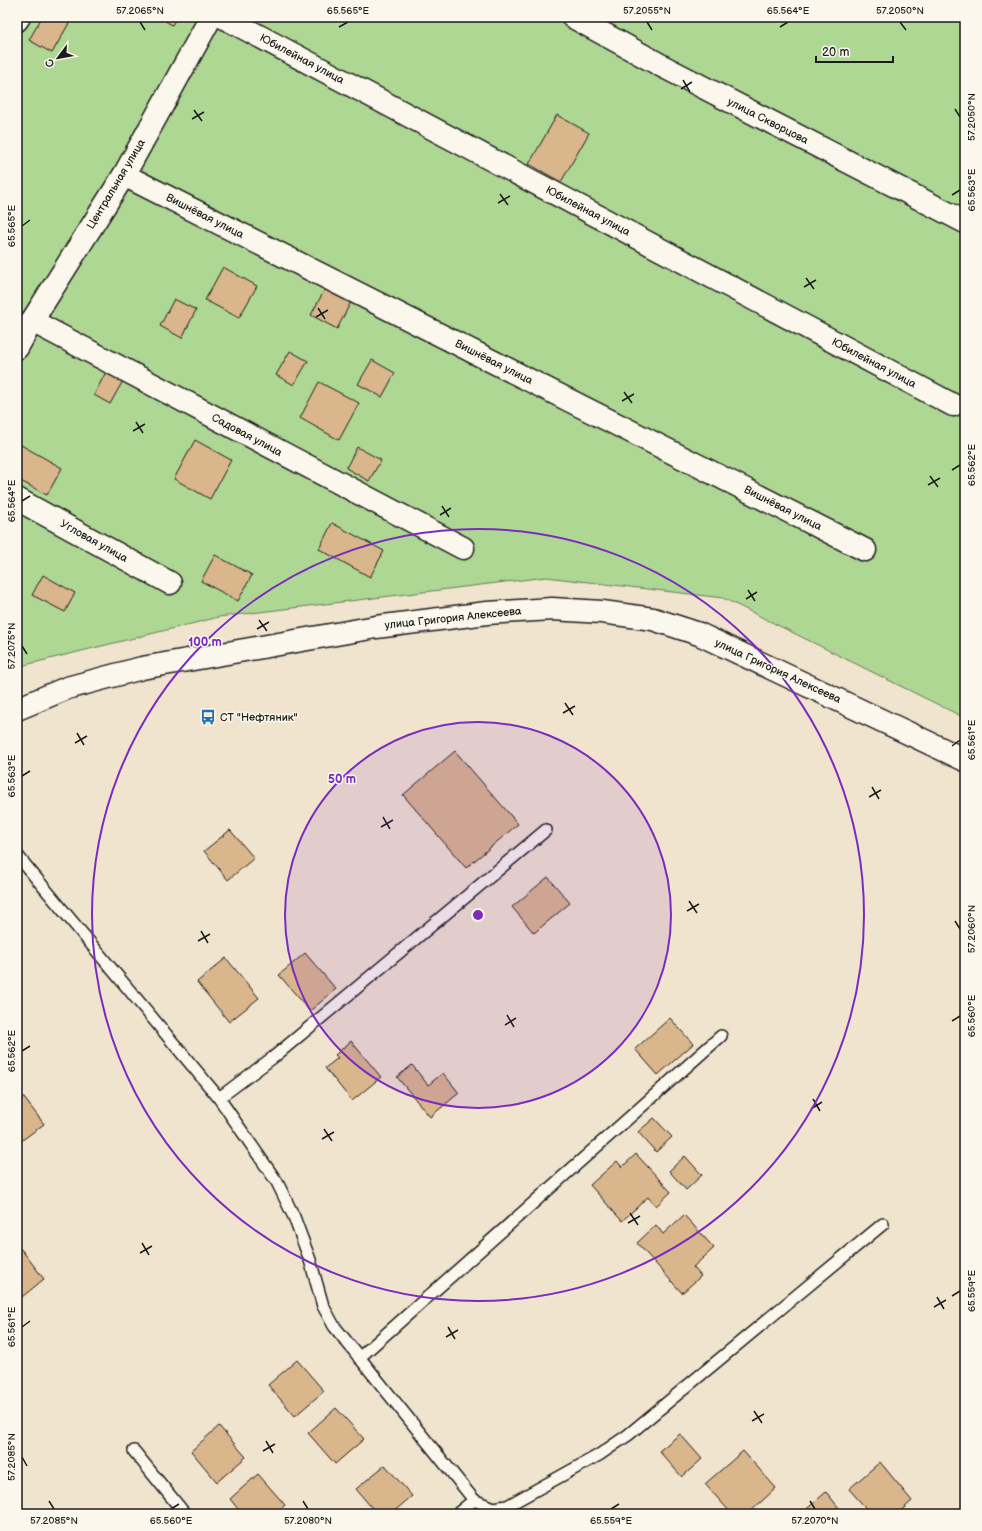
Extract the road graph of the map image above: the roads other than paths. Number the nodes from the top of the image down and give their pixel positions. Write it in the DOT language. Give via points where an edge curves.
graph roads {
  1 [pos="19,17"];
  2 [pos="211,17"];
  3 [pos="223,17"];
  4 [pos="572,17"];
  5 [pos="17,20"];
  6 [pos="124,175"];
  7 [pos="965,222"];
  8 [pos="32,321"];
  9 [pos="17,348"];
  10 [pos="954,405"];
  11 [pos="17,499"];
  12 [pos="463,548"];
  13 [pos="865,550"];
  14 [pos="170,583"];
  15 [pos="17,709"];
  16 [pos="965,760"];
  17 [pos="546,830"];
  18 [pos="17,855"];
  19 [pos="721,1036"];
  20 [pos="219,1098"];
  21 [pos="883,1224"];
  22 [pos="359,1358"];
  23 [pos="134,1451"];
  24 [pos="474,1500"];
  25 [pos="185,1514"];
  26 [pos="457,1514"];
  1 -- 5 [label="street"];
  2 -- 6 [label="street, Центральная улица"];
  3 -- 10 [label="street, Юбилейная улица"];
  4 -- 7 [label="street, улица Скворцова"];
  6 -- 8 [label="street, Центральная улица"];
  6 -- 13 [label="street, Вишнёвая улица"];
  8 -- 9 [label="street, Центральная улица"];
  8 -- 12 [label="street, Садовая улица"];
  11 -- 14 [label="street, Угловая улица"];
  15 -- 16 [label="street, улица Григория Алексеева" via="67,688 142,668 376,627 487,612 552,609 653,619 699,634"];
  17 -- 20 [label="lane" via="275,1056"];
  18 -- 20 [label="lane"];
  19 -- 22 [label="lane"];
  20 -- 22 [label="lane" via="277,1182 294,1217 310,1260 323,1306 334,1326"];
  21 -- 24 [label="lane" via="628,1435 599,1455 507,1506 493,1508"];
  22 -- 24 [label="lane"];
  23 -- 25 [label="lane"];
  24 -- 26 [label="lane"];
}
